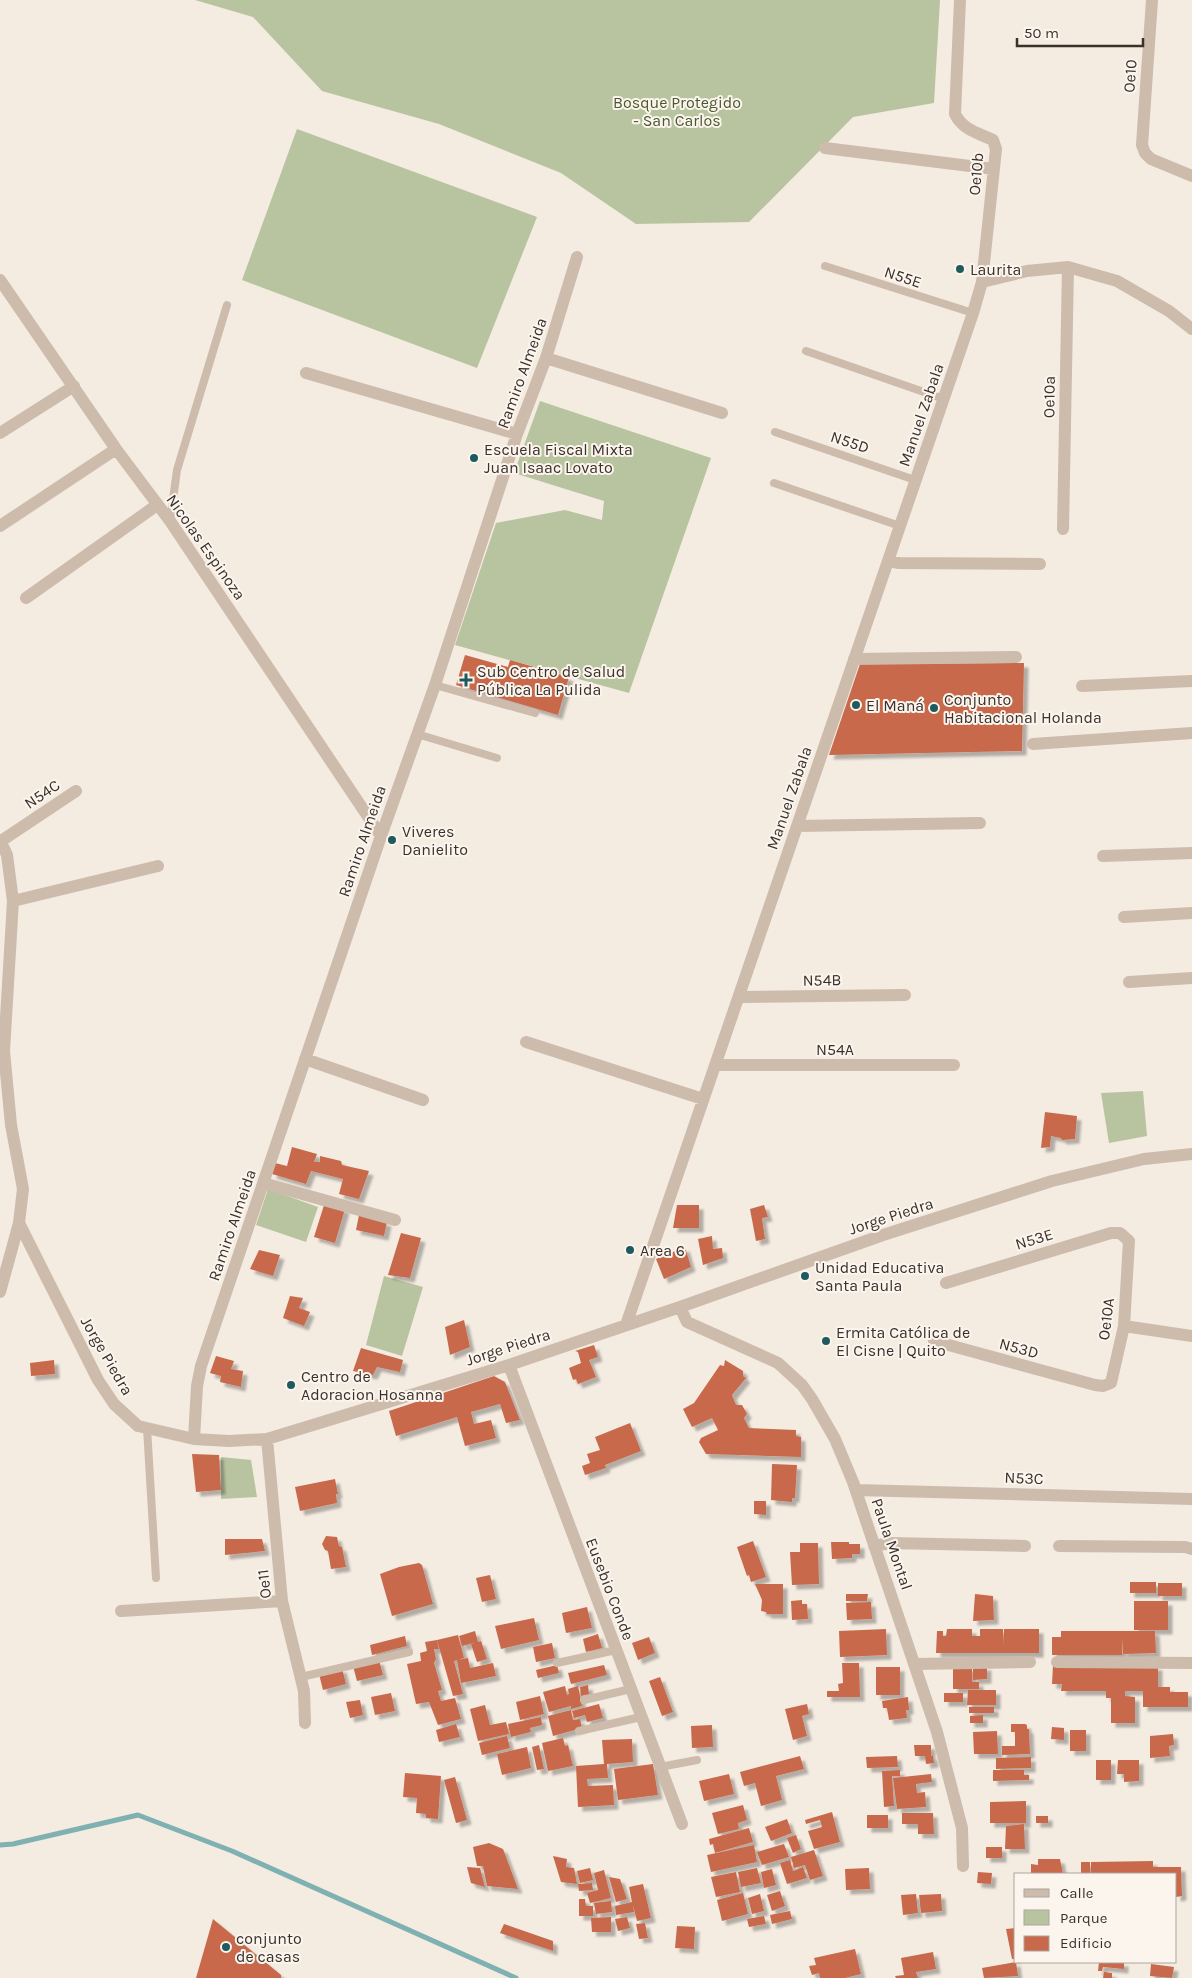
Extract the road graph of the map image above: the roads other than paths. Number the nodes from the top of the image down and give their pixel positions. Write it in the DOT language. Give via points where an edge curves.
graph roads {
  1 [pos="960,0"];
  2 [pos="1152,0"];
  3 [pos="825,148"];
  4 [pos="994,169"];
  5 [pos="1192,176"];
  6 [pos="578,257"];
  7 [pos="825,266"];
  8 [pos="1068,267"];
  9 [pos="0,280"];
  10 [pos="982,282"];
  11 [pos="227,305"];
  12 [pos="973,313"];
  13 [pos="1192,329"];
  14 [pos="806,351"];
  15 [pos="546,358"];
  16 [pos="306,373"];
  17 [pos="74,386"];
  18 [pos="944,398"];
  19 [pos="722,413"];
  20 [pos="775,432"];
  21 [pos="0,434"];
  22 [pos="517,434"];
  23 [pos="116,448"];
  24 [pos="915,480"];
  25 [pos="774,483"];
  26 [pos="157,506"];
  27 [pos="170,521"];
  28 [pos="0,526"];
  29 [pos="900,526"];
  30 [pos="1063,529"];
  31 [pos="888,561"];
  32 [pos="1040,564"];
  33 [pos="26,598"];
  34 [pos="1016,657"];
  35 [pos="854,659"];
  36 [pos="1192,681"];
  37 [pos="435,684"];
  38 [pos="1082,686"];
  39 [pos="535,713"];
  40 [pos="1192,733"];
  41 [pos="417,734"];
  42 [pos="1033,744"];
  43 [pos="497,758"];
  44 [pos="76,791"];
  45 [pos="980,823"];
  46 [pos="797,826"];
  47 [pos="381,836"];
  48 [pos="0,840"];
  49 [pos="1192,853"];
  50 [pos="1103,856"];
  51 [pos="158,866"];
  52 [pos="13,901"];
  53 [pos="1192,913"];
  54 [pos="1124,917"];
  55 [pos="1192,978"];
  56 [pos="1129,982"];
  57 [pos="905,995"];
  58 [pos="739,997"];
  59 [pos="526,1042"];
  60 [pos="305,1059"];
  61 [pos="715,1065"];
  62 [pos="954,1065"];
  63 [pos="703,1099"];
  64 [pos="423,1100"];
  65 [pos="1192,1154"];
  66 [pos="263,1183"];
  67 [pos="395,1220"];
  68 [pos="19,1223"];
  69 [pos="1129,1241"];
  70 [pos="946,1283"];
  71 [pos="0,1292"];
  72 [pos="680,1307"];
  73 [pos="626,1325"];
  74 [pos="1124,1326"];
  75 [pos="1192,1336"];
  76 [pos="934,1341"];
  77 [pos="509,1365"];
  78 [pos="1095,1386"];
  79 [pos="147,1428"];
  80 [pos="194,1439"];
  81 [pos="267,1439"];
  82 [pos="856,1490"];
  83 [pos="1192,1499"];
  84 [pos="874,1546"];
  85 [pos="1025,1546"];
  86 [pos="1059,1546"];
  87 [pos="1192,1549"];
  88 [pos="156,1578"];
  89 [pos="282,1601"];
  90 [pos="122,1610"];
  91 [pos="616,1650"];
  92 [pos="409,1652"];
  93 [pos="557,1662"];
  94 [pos="1030,1662"];
  95 [pos="1057,1662"];
  96 [pos="1192,1663"];
  97 [pos="916,1664"];
  98 [pos="301,1677"];
  99 [pos="631,1689"];
  100 [pos="584,1700"];
  101 [pos="641,1717"];
  102 [pos="305,1723"];
  103 [pos="579,1731"];
  104 [pos="697,1760"];
  105 [pos="660,1768"];
  106 [pos="682,1824"];
  107 [pos="963,1866"];
  1 -- 4 [label="street, Oe10b" via="955,114 967,129 994,140"];
  2 -- 5 [label="street, Oe10" via="1142,145 1151,159"];
  3 -- 4 [label="street"];
  4 -- 10 [label="street, Oe10b"];
  6 -- 15 [label="street, Ramiro Almeida"];
  7 -- 12 [label="lane, N55E"];
  8 -- 10 [label="street" via="1027,270"];
  8 -- 13 [label="street" via="1117,281 1169,311"];
  8 -- 30 [label="street, Oe10a"];
  9 -- 17 [label="street, Nicolas Espinoza"];
  10 -- 12 [label="street, Manuel Zabala"];
  11 -- 27 [label="lane" via="177,470"];
  12 -- 18 [label="street, Manuel Zabala"];
  14 -- 18 [label="lane"];
  15 -- 19 [label="street"];
  15 -- 22 [label="street, Ramiro Almeida"];
  16 -- 22 [label="street"];
  17 -- 21 [label="street"];
  17 -- 23 [label="street, Nicolas Espinoza"];
  18 -- 24 [label="street, Manuel Zabala"];
  20 -- 24 [label="lane, N55D"];
  22 -- 37 [label="street, Ramiro Almeida"];
  23 -- 26 [label="street, Nicolas Espinoza"];
  23 -- 28 [label="street"];
  24 -- 29 [label="street, Manuel Zabala"];
  25 -- 29 [label="lane"];
  26 -- 27 [label="street, Nicolas Espinoza"];
  26 -- 33 [label="street"];
  27 -- 47 [label="street, Nicolas Espinoza"];
  29 -- 31 [label="street, Manuel Zabala"];
  31 -- 32 [label="street"];
  31 -- 35 [label="street, Manuel Zabala"];
  34 -- 35 [label="street"];
  35 -- 46 [label="street, Manuel Zabala"];
  36 -- 38 [label="street"];
  37 -- 39 [label="lane"];
  37 -- 41 [label="street, Ramiro Almeida"];
  40 -- 42 [label="street"];
  41 -- 43 [label="lane"];
  41 -- 47 [label="street, Ramiro Almeida"];
  44 -- 48 [label="street, N54C"];
  45 -- 46 [label="street"];
  46 -- 58 [label="street, Manuel Zabala"];
  47 -- 60 [label="street, Ramiro Almeida"];
  48 -- 52 [label="street" via="7,855"];
  49 -- 50 [label="street"];
  51 -- 52 [label="street"];
  52 -- 68 [label="street" via="4,1051 11,1125 23,1189"];
  53 -- 54 [label="street"];
  55 -- 56 [label="street"];
  57 -- 58 [label="street, N54B"];
  58 -- 61 [label="street, Manuel Zabala"];
  59 -- 63 [label="street"];
  60 -- 64 [label="street"];
  60 -- 66 [label="street, Ramiro Almeida"];
  61 -- 62 [label="street, N54A"];
  61 -- 63 [label="street, Manuel Zabala"];
  63 -- 73 [label="street, Manuel Zabala"];
  65 -- 72 [label="street, Jorge Piedra" via="1144,1159 1052,1181 883,1235"];
  66 -- 67 [label="street"];
  66 -- 80 [label="street, Ramiro Almeida" via="201,1366"];
  68 -- 71 [label="street"];
  68 -- 79 [label="street, Jorge Piedra" via="98,1380 124,1415 138,1426"];
  69 -- 70 [label="street, N53E" via="1120,1233 1111,1233"];
  69 -- 74 [label="street, Oe10A"];
  72 -- 73 [label="street, Jorge Piedra"];
  72 -- 82 [label="street, Paula Montal" via="687,1322 778,1363 802,1385 835,1439"];
  73 -- 77 [label="street, Jorge Piedra"];
  74 -- 75 [label="street"];
  74 -- 78 [label="street, Oe10A" via="1111,1383"];
  76 -- 78 [label="street, N53D"];
  77 -- 81 [label="street, Jorge Piedra"];
  77 -- 91 [label="street, Eusebio Conde"];
  79 -- 80 [label="street, Jorge Piedra"];
  79 -- 88 [label="lane"];
  80 -- 81 [label="street, Jorge Piedra"];
  81 -- 89 [label="street, Oe11"];
  82 -- 83 [label="street, N53C"];
  82 -- 84 [label="street, Paula Montal"];
  84 -- 85 [label="street" via="890,1543"];
  84 -- 97 [label="street, Paula Montal"];
  86 -- 87 [label="street"];
  89 -- 90 [label="street"];
  89 -- 98 [label="street, Oe11"];
  91 -- 93 [label="lane"];
  91 -- 99 [label="street, Eusebio Conde"];
  92 -- 98 [label="lane"];
  94 -- 97 [label="street"];
  95 -- 96 [label="street"];
  97 -- 107 [label="street, Paula Montal" via="959,1810"];
  98 -- 102 [label="street, Oe11"];
  99 -- 100 [label="lane"];
  99 -- 101 [label="street, Eusebio Conde"];
  101 -- 103 [label="lane"];
  101 -- 105 [label="street, Eusebio Conde"];
  104 -- 105 [label="lane"];
  105 -- 106 [label="street, Eusebio Conde"];
}
